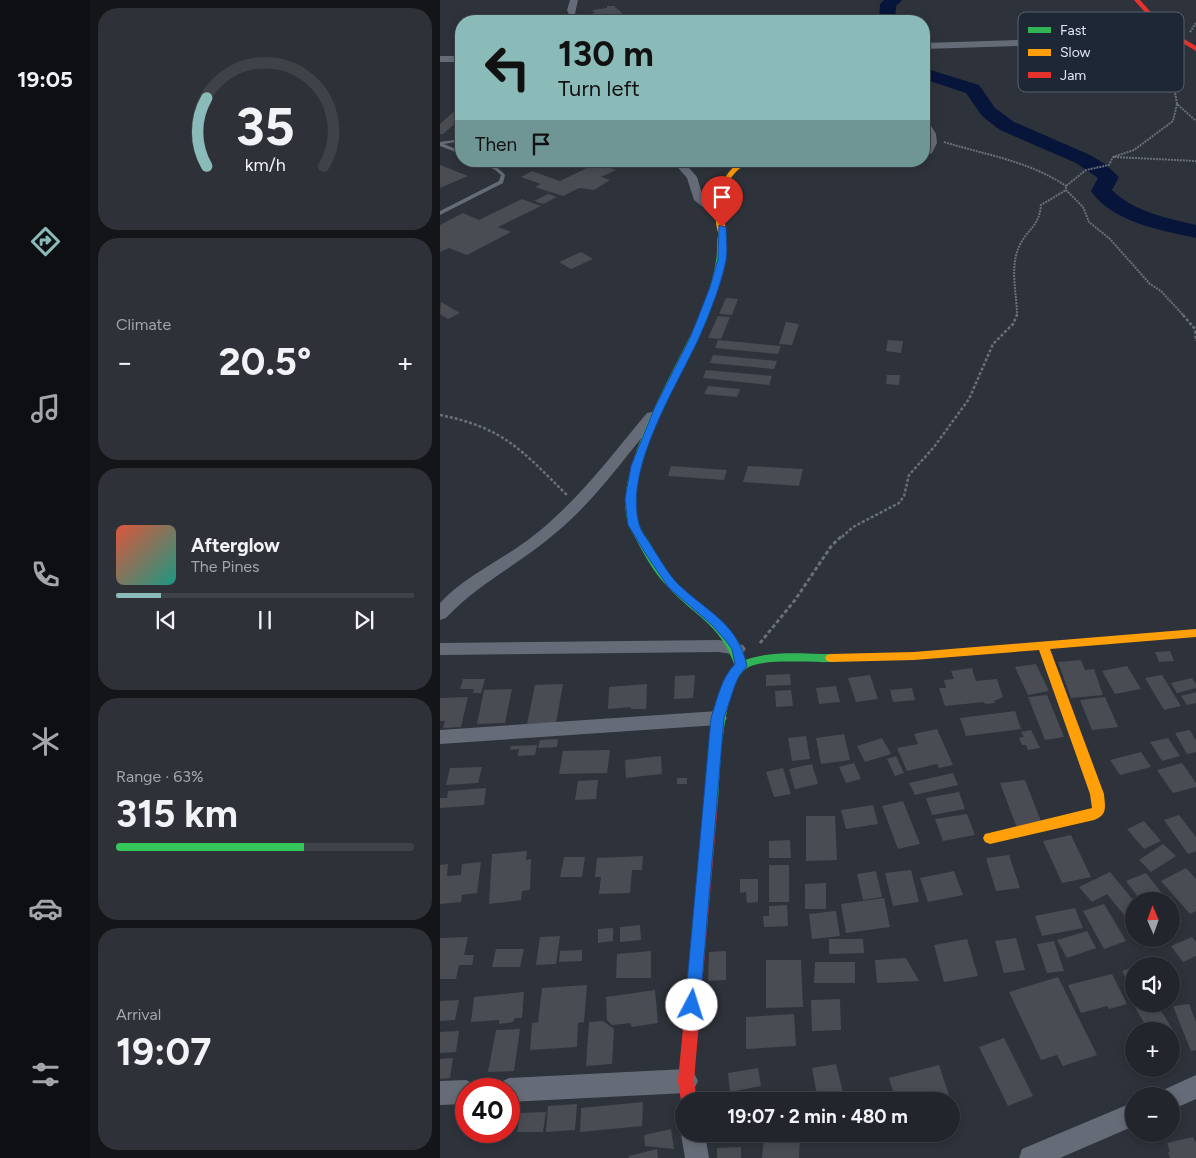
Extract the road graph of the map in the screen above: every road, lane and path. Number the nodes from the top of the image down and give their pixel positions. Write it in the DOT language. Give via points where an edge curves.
graph roads {
  1 [pos="574,0"];
  2 [pos="1137,0"];
  3 [pos="1147,12"];
  4 [pos="571,15"];
  5 [pos="1018,43"];
  6 [pos="1184,44"];
  7 [pos="930,46"];
  8 [pos="1196,49"];
  9 [pos="455,59"];
  10 [pos="440,60"];
  11 [pos="1175,92"];
  12 [pos="1177,104"];
  13 [pos="1196,121"];
  14 [pos="930,134"];
  15 [pos="932,138"];
  16 [pos="455,141"];
  17 [pos="440,144"];
  18 [pos="930,148"];
  19 [pos="455,150"];
  20 [pos="1113,157"];
  21 [pos="1196,161"];
  22 [pos="493,167"];
  23 [pos="682,167"];
  24 [pos="734,167"];
  25 [pos="1066,188"];
  26 [pos="440,213"];
  27 [pos="721,216"];
  28 [pos="1196,341"];
  29 [pos="660,407"];
  30 [pos="440,416"];
  31 [pos="576,504"];
  32 [pos="440,614"];
  33 [pos="1196,633"];
  34 [pos="1044,646"];
  35 [pos="440,649"];
  36 [pos="738,649"];
  37 [pos="741,666"];
  38 [pos="718,718"];
  39 [pos="440,737"];
  40 [pos="990,838"];
  41 [pos="1196,1088"];
  42 [pos="520,1090"];
  43 [pos="687,1091"];
  44 [pos="455,1092"];
  45 [pos="440,1093"];
  46 [pos="1180,1094"];
  47 [pos="1125,1118"];
  48 [pos="694,1142"];
  49 [pos="696,1158"];
  50 [pos="1031,1158"];
  1 -- 4 [label="street" via="569,11"];
  2 -- 3 [label="street"];
  5 -- 7 [label="street"];
  6 -- 8 [label="street"];
  9 -- 10 [label="street"];
  11 -- 12 [label="path"];
  12 -- 13 [label="path"];
  12 -- 20 [label="path" via="1173,121 1134,150"];
  14 -- 15 [label="street"];
  15 -- 18 [label="street"];
  15 -- 25 [label="path" via="1031,166 1051,175"];
  16 -- 17 [label="lane"];
  17 -- 19 [label="lane"];
  20 -- 21 [label="path"];
  20 -- 25 [label="path" via="1109,165 1086,170"];
  22 -- 26 [label="lane" via="503,175 501,182"];
  23 -- 27 [label="street" via="692,177 698,198"];
  24 -- 27 [label="street" via="727,174 723,187"];
  25 -- 28 [label="path" via="1083,206 1090,222 1195,329"];
  25 -- 37 [label="path" via="1041,205 1040,219 1018,250 1014,269 1017,316 1013,324 993,344 969,399 934,448 909,475 904,496 899,503 853,527 832,545 795,600"];
  27 -- 29 [label="street" via="722,259 714,287 694,338"];
  29 -- 31 [label="street"];
  29 -- 36 [label="street" via="636,466 630,499 634,525 673,586 717,622"];
  30 -- 31 [label="path" via="484,426 501,435 517,446"];
  31 -- 32 [label="street" via="538,540 475,582"];
  33 -- 34 [label="street"];
  34 -- 37 [label="street" via="914,656 784,658 758,660"];
  34 -- 40 [label="street" via="1097,794 1099,810 1094,814"];
  35 -- 36 [label="street" via="718,646"];
  36 -- 37 [label="street"];
  37 -- 38 [label="street" via="731,679"];
  38 -- 39 [label="street"];
  38 -- 43 [label="street"];
  41 -- 46 [label="street"];
  42 -- 43 [label="street"];
  44 -- 45 [label="street"];
  47 -- 50 [label="street"];
  48 -- 49 [label="street"];
}
